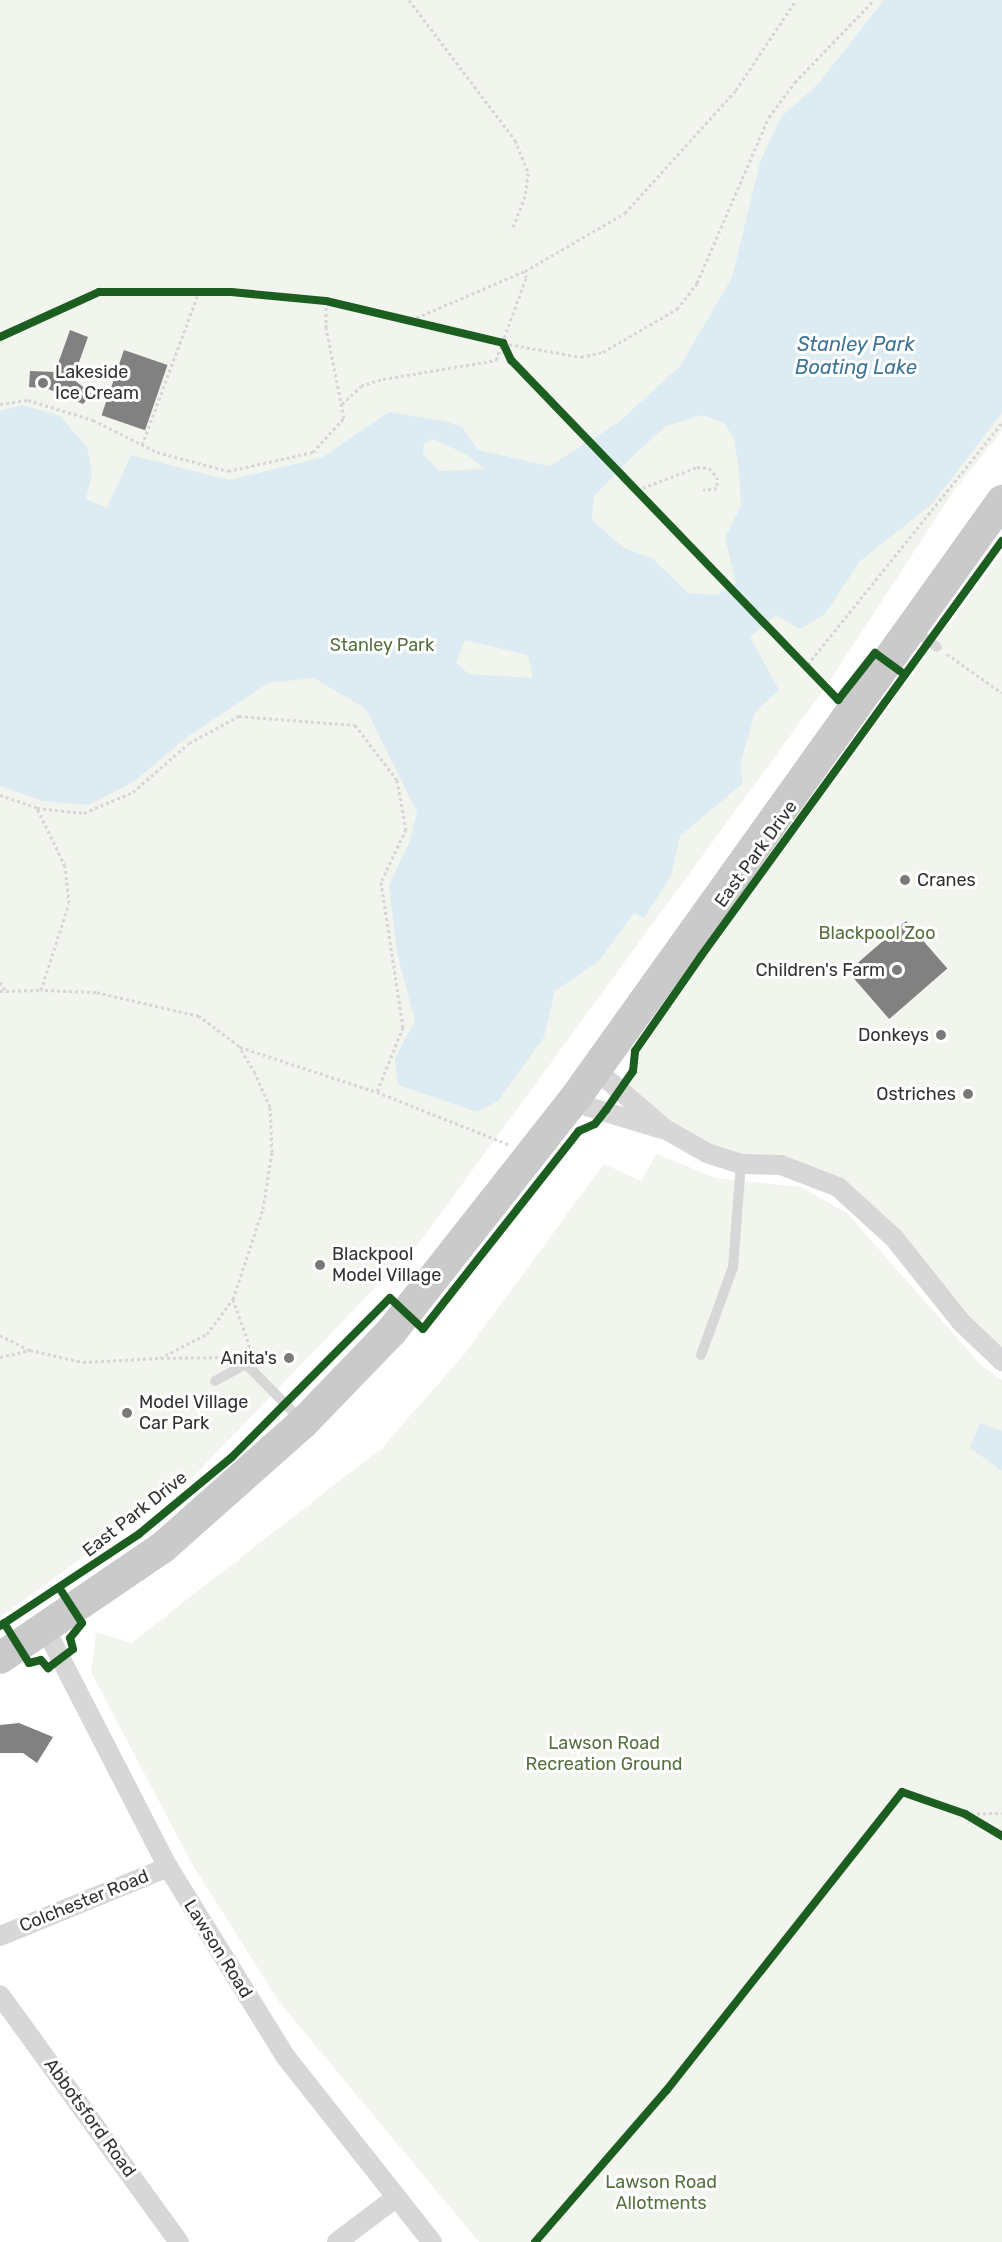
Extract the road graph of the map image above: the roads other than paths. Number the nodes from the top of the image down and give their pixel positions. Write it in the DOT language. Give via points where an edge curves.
graph roads {
  1 [pos="1002,501"];
  2 [pos="911,628"];
  3 [pos="938,647"];
  4 [pos="595,1070"];
  5 [pos="576,1097"];
  6 [pos="665,1130"];
  7 [pos="741,1164"];
  8 [pos="701,1355"];
  9 [pos="1002,1361"];
  10 [pos="215,1381"];
  11 [pos="303,1423"];
  12 [pos="46,1629"];
  13 [pos="0,1658"];
  14 [pos="168,1867"];
  15 [pos="0,1936"];
  16 [pos="0,1995"];
  17 [pos="394,2199"];
  18 [pos="180,2242"];
  19 [pos="337,2242"];
  20 [pos="432,2242"];
  1 -- 2 [label="main road, East Park Drive"];
  2 -- 3 [label="lane"];
  2 -- 4 [label="main road, East Park Drive" via="845,705"];
  4 -- 5 [label="main road, East Park Drive"];
  4 -- 6 [label="street"];
  5 -- 6 [label="street" via="589,1107"];
  5 -- 11 [label="main road, East Park Drive" via="406,1314"];
  6 -- 7 [label="street" via="707,1153"];
  7 -- 8 [label="lane" via="733,1267"];
  7 -- 9 [label="street" via="781,1165 838,1187 894,1238 962,1322"];
  10 -- 11 [label="lane" via="246,1364"];
  11 -- 12 [label="main road, East Park Drive" via="162,1548"];
  12 -- 13 [label="main road, East Park Drive"];
  12 -- 14 [label="street, Lawson Road"];
  14 -- 15 [label="street, Colchester Road"];
  14 -- 17 [label="street, Lawson Road" via="285,2056"];
  16 -- 18 [label="street, Abbotsford Road"];
  17 -- 19 [label="street"];
  17 -- 20 [label="street, Lawson Road"];
}
